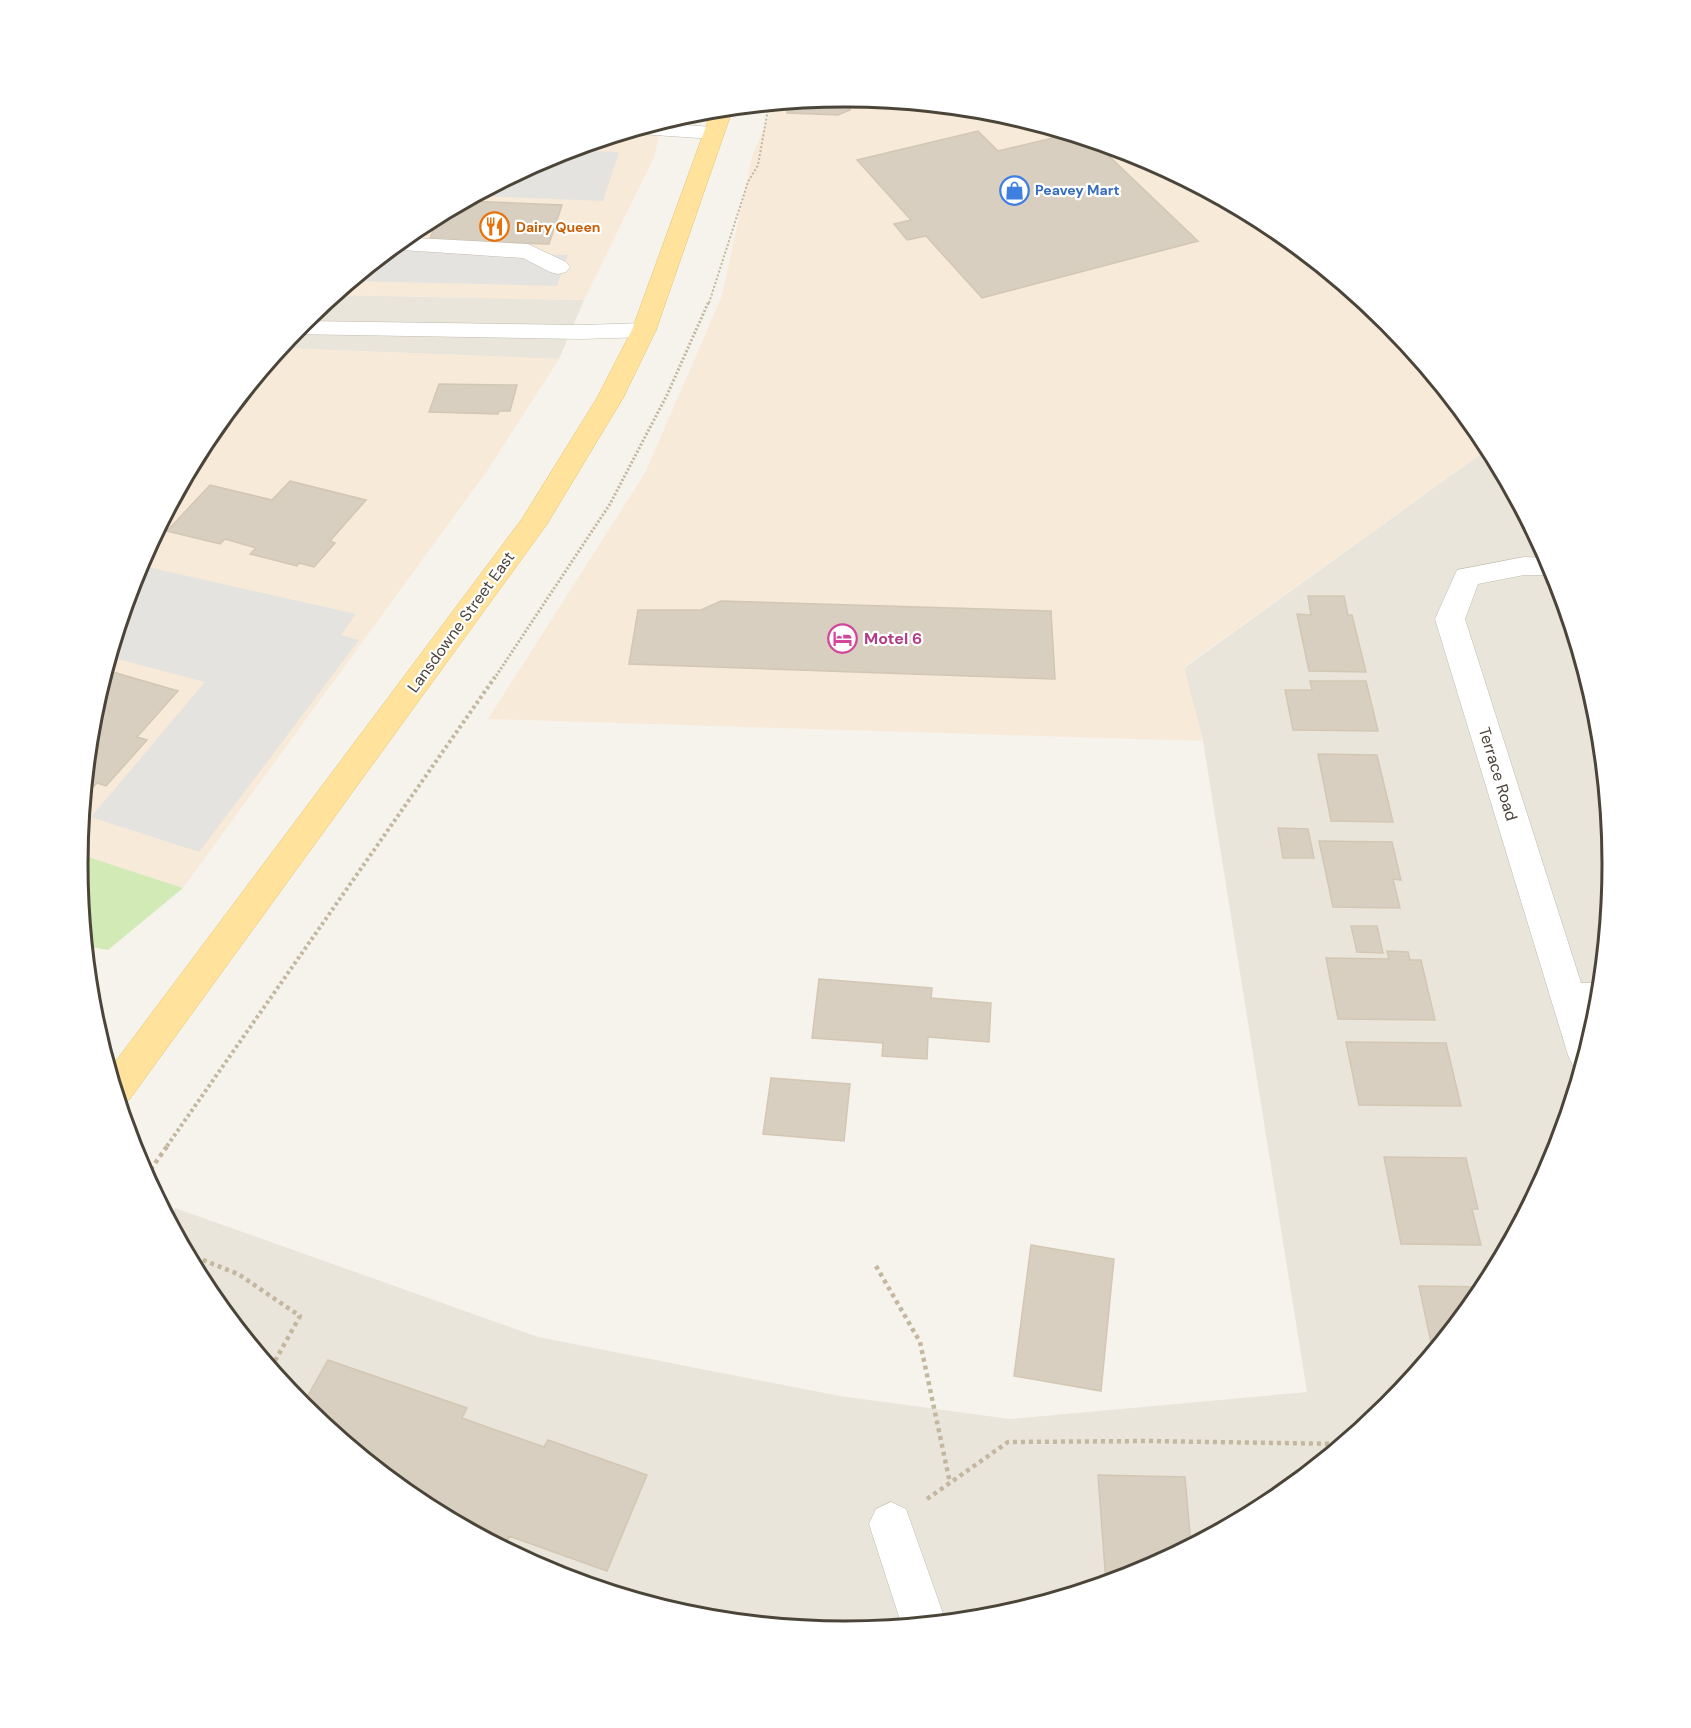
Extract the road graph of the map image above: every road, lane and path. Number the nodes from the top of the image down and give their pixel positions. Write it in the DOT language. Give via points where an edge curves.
graph roads {
  1 [pos="768,111"];
  2 [pos="718,121"];
  3 [pos="692,123"];
  4 [pos="411,245"];
  5 [pos="558,267"];
  6 [pos="311,328"];
  7 [pos="644,330"];
  8 [pos="1542,567"];
  9 [pos="1584,997"];
  10 [pos="1585,1025"];
  11 [pos="121,1082"];
  12 [pos="152,1167"];
  13 [pos="200,1259"];
  14 [pos="876,1266"];
  15 [pos="275,1361"];
  16 [pos="1332,1444"];
  17 [pos="950,1483"];
  18 [pos="891,1524"];
  19 [pos="922,1617"];
  1 -- 12 [label="path" via="758,165 748,182 705,314 610,504 503,666"];
  2 -- 3 [label="street"];
  2 -- 7 [label="main road, Lansdowne Street East"];
  4 -- 5 [label="street" via="528,251"];
  6 -- 7 [label="street"];
  7 -- 11 [label="main road, Lansdowne Street East" via="610,398 533,524"];
  8 -- 9 [label="street, Terrace Road" via="1524,566 1467,577 1450,619"];
  9 -- 10 [label="street, Terrace Road"];
  13 -- 15 [label="path" via="238,1274 300,1316"];
  14 -- 17 [label="path" via="920,1342"];
  16 -- 17 [label="path" via="1008,1442"];
  17 -- 18 [label="path"];
  18 -- 19 [label="street"];
}
